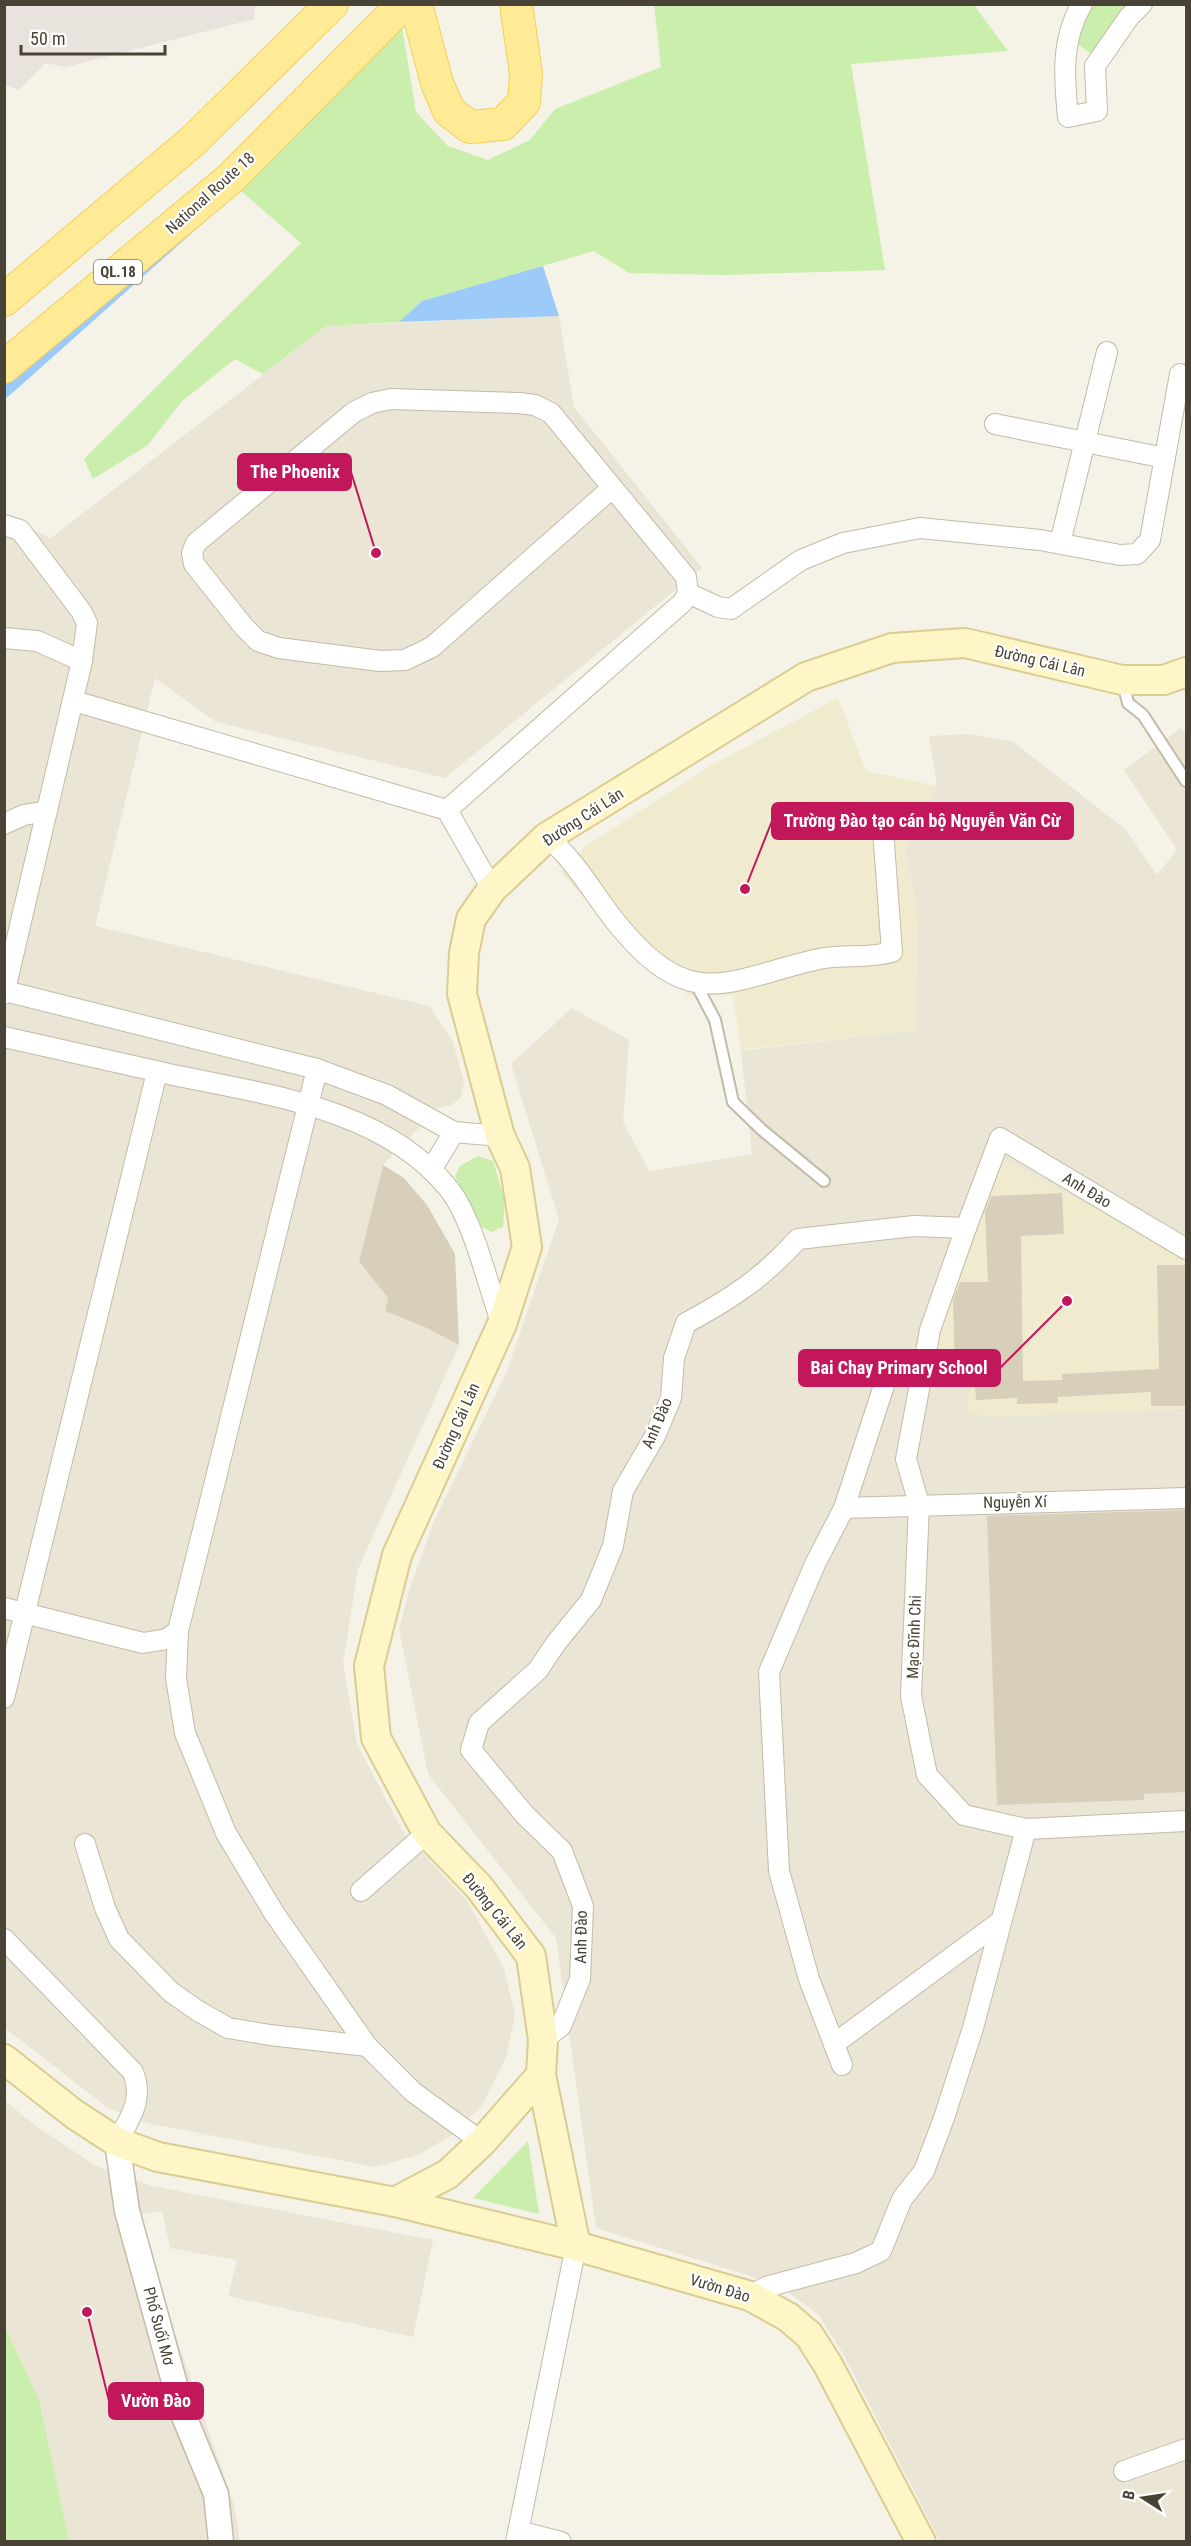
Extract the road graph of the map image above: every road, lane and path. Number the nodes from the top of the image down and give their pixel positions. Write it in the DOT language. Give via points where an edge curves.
graph roads {
  1 [pos="310,4"];
  2 [pos="332,4"];
  3 [pos="384,4"];
  4 [pos="403,4"];
  5 [pos="416,4"];
  6 [pos="516,4"];
  7 [pos="1082,4"];
  8 [pos="1142,4"];
  9 [pos="189,135"];
  10 [pos="226,172"];
  11 [pos="4,283"];
  12 [pos="4,300"];
  13 [pos="4,350"];
  14 [pos="1107,352"];
  15 [pos="4,367"];
  16 [pos="1180,374"];
  17 [pos="995,424"];
  18 [pos="1085,444"];
  19 [pos="1165,458"];
  20 [pos="612,488"];
  21 [pos="4,525"];
  22 [pos="1060,543"];
  23 [pos="688,593"];
  24 [pos="4,638"];
  25 [pos="82,661"];
  26 [pos="1186,672"];
  27 [pos="1122,680"];
  28 [pos="74,701"];
  29 [pos="1186,782"];
  30 [pos="447,810"];
  31 [pos="47,811"];
  32 [pos="882,816"];
  33 [pos="4,824"];
  34 [pos="547,837"];
  35 [pos="492,889"];
  36 [pos="696,984"];
  37 [pos="5,993"];
  38 [pos="4,1037"];
  39 [pos="317,1069"];
  40 [pos="158,1072"];
  41 [pos="309,1104"];
  42 [pos="454,1132"];
  43 [pos="500,1136"];
  44 [pos="431,1170"];
  45 [pos="824,1181"];
  46 [pos="966,1228"];
  47 [pos="1186,1249"];
  48 [pos="502,1324"];
  49 [pos="890,1367"];
  50 [pos="1186,1498"];
  51 [pos="919,1504"];
  52 [pos="844,1508"];
  53 [pos="4,1608"];
  54 [pos="25,1613"];
  55 [pos="178,1631"];
  56 [pos="4,1698"];
  57 [pos="1186,1821"];
  58 [pos="1026,1829"];
  59 [pos="427,1833"];
  60 [pos="85,1844"];
  61 [pos="361,1891"];
  62 [pos="1001,1921"];
  63 [pos="4,1939"];
  64 [pos="543,2040"];
  65 [pos="834,2044"];
  66 [pos="367,2046"];
  67 [pos="4,2059"];
  68 [pos="842,2065"];
  69 [pos="541,2075"];
  70 [pos="117,2142"];
  71 [pos="482,2142"];
  72 [pos="395,2202"];
  73 [pos="576,2246"];
  74 [pos="750,2296"];
  75 [pos="1186,2449"];
  76 [pos="1124,2471"];
  77 [pos="517,2536"];
  78 [pos="221,2541"];
  79 [pos="561,2541"];
  80 [pos="921,2541"];
  1 -- 9 [label="main road"];
  2 -- 9 [label="main road"];
  3 -- 10 [label="main road, National Route 18 / QL.18"];
  4 -- 10 [label="main road, National Route 18 / QL.18"];
  5 -- 6 [label="main road" via="449,111 470,128 503,124 524,102 526,74"];
  7 -- 8 [label="street" via="1074,17 1063,67 1068,117 1097,111 1095,66"];
  9 -- 11 [label="main road"];
  9 -- 12 [label="main road"];
  10 -- 13 [label="main road, National Route 18 / QL.18"];
  10 -- 15 [label="main road, National Route 18 / QL.18"];
  14 -- 18 [label="street"];
  16 -- 19 [label="street"];
  17 -- 18 [label="street"];
  18 -- 19 [label="street"];
  18 -- 22 [label="street"];
  19 -- 22 [label="street" via="1150,540 1137,554 1120,555"];
  20 -- 20 [label="street" via="551,413 535,405 391,399 354,412 196,543 192,553 194,564 258,641 279,648 380,661 405,660 432,647"];
  20 -- 23 [label="street" via="686,577"];
  21 -- 25 [label="street" via="20,531 81,611 87,623"];
  22 -- 23 [label="street" via="920,528 843,543 801,560 731,609"];
  23 -- 30 [label="street" via="683,602"];
  24 -- 25 [label="street" via="37,641"];
  25 -- 28 [label="street"];
  26 -- 27 [label="main road, Đường Cái Lân" via="1164,680"];
  27 -- 29 [label="lane" via="1128,703 1143,715"];
  27 -- 34 [label="main road, Đường Cái Lân" via="966,643 892,648 806,677"];
  28 -- 30 [label="street"];
  28 -- 31 [label="street"];
  30 -- 35 [label="street"];
  31 -- 33 [label="street"];
  31 -- 37 [label="street"];
  32 -- 36 [label="street" via="892,952 876,957 822,958 737,983"];
  34 -- 35 [label="main road, Đường Cái Lân"];
  34 -- 36 [label="street" via="568,854 624,933 657,966"];
  35 -- 43 [label="main road, Đường Cái Lân" via="471,920 462,994"];
  36 -- 45 [label="lane" via="715,1020 733,1102"];
  37 -- 39 [label="street"];
  38 -- 40 [label="street"];
  39 -- 41 [label="street"];
  39 -- 42 [label="street" via="387,1095"];
  40 -- 41 [label="street"];
  40 -- 54 [label="street"];
  41 -- 44 [label="street" via="388,1138"];
  41 -- 55 [label="street"];
  42 -- 43 [label="street"];
  42 -- 44 [label="street"];
  43 -- 48 [label="main road, Đường Cái Lân" via="515,1168 527,1247"];
  44 -- 48 [label="street" via="464,1214"];
  46 -- 47 [label="street, Anh Đào" via="1000,1138"];
  46 -- 51 [label="street, Mạc Đĩnh Chi" via="930,1330 906,1459"];
  46 -- 64 [label="street, Anh Đào" via="914,1226 798,1239 773,1268 734,1297 686,1323 674,1358 670,1398 655,1436 623,1491 613,1546 591,1600 538,1670 479,1723 471,1750 525,1815 562,1851 583,1906 580,1978 561,2026"];
  48 -- 59 [label="main road, Đường Cái Lân" via="397,1554 369,1666 376,1738"];
  49 -- 52 [label="street"];
  50 -- 51 [label="street, Nguyễn Xí"];
  51 -- 52 [label="street, Nguyễn Xí"];
  51 -- 58 [label="street, Mạc Đĩnh Chi" via="911,1696 927,1774 964,1815"];
  52 -- 65 [label="street" via="815,1564 769,1672 780,1871 809,1979"];
  53 -- 54 [label="street"];
  54 -- 55 [label="street" via="143,1643 167,1639"];
  54 -- 56 [label="street"];
  55 -- 66 [label="street" via="176,1678 185,1733 226,1833 274,1913"];
  57 -- 58 [label="street, Mạc Đĩnh Chi"];
  58 -- 62 [label="street"];
  59 -- 61 [label="street"];
  59 -- 64 [label="main road, Đường Cái Lân" via="479,1887 531,1956"];
  60 -- 66 [label="street" via="119,1940 171,1992 228,2028"];
  62 -- 65 [label="street"];
  62 -- 74 [label="street" via="944,2118 924,2171 902,2199 882,2251 856,2263 766,2287"];
  63 -- 70 [label="street" via="133,2072 139,2086 138,2102"];
  64 -- 69 [label="main road, Đường Cái Lân"];
  65 -- 68 [label="street"];
  66 -- 71 [label="street" via="413,2092"];
  67 -- 70 [label="main road"];
  69 -- 71 [label="main road"];
  69 -- 73 [label="main road, Đường Cái Lân"];
  70 -- 72 [label="main road" via="158,2157"];
  70 -- 78 [label="street, Phố Suối Mơ" via="127,2211 183,2414 216,2494"];
  71 -- 72 [label="main road" via="448,2174"];
  72 -- 73 [label="main road, Vườn Đào"];
  73 -- 74 [label="main road, Vườn Đào"];
  73 -- 77 [label="street"];
  74 -- 80 [label="main road, Vườn Đào" via="788,2317 809,2335"];
  75 -- 76 [label="street"];
  77 -- 79 [label="street"];
}
